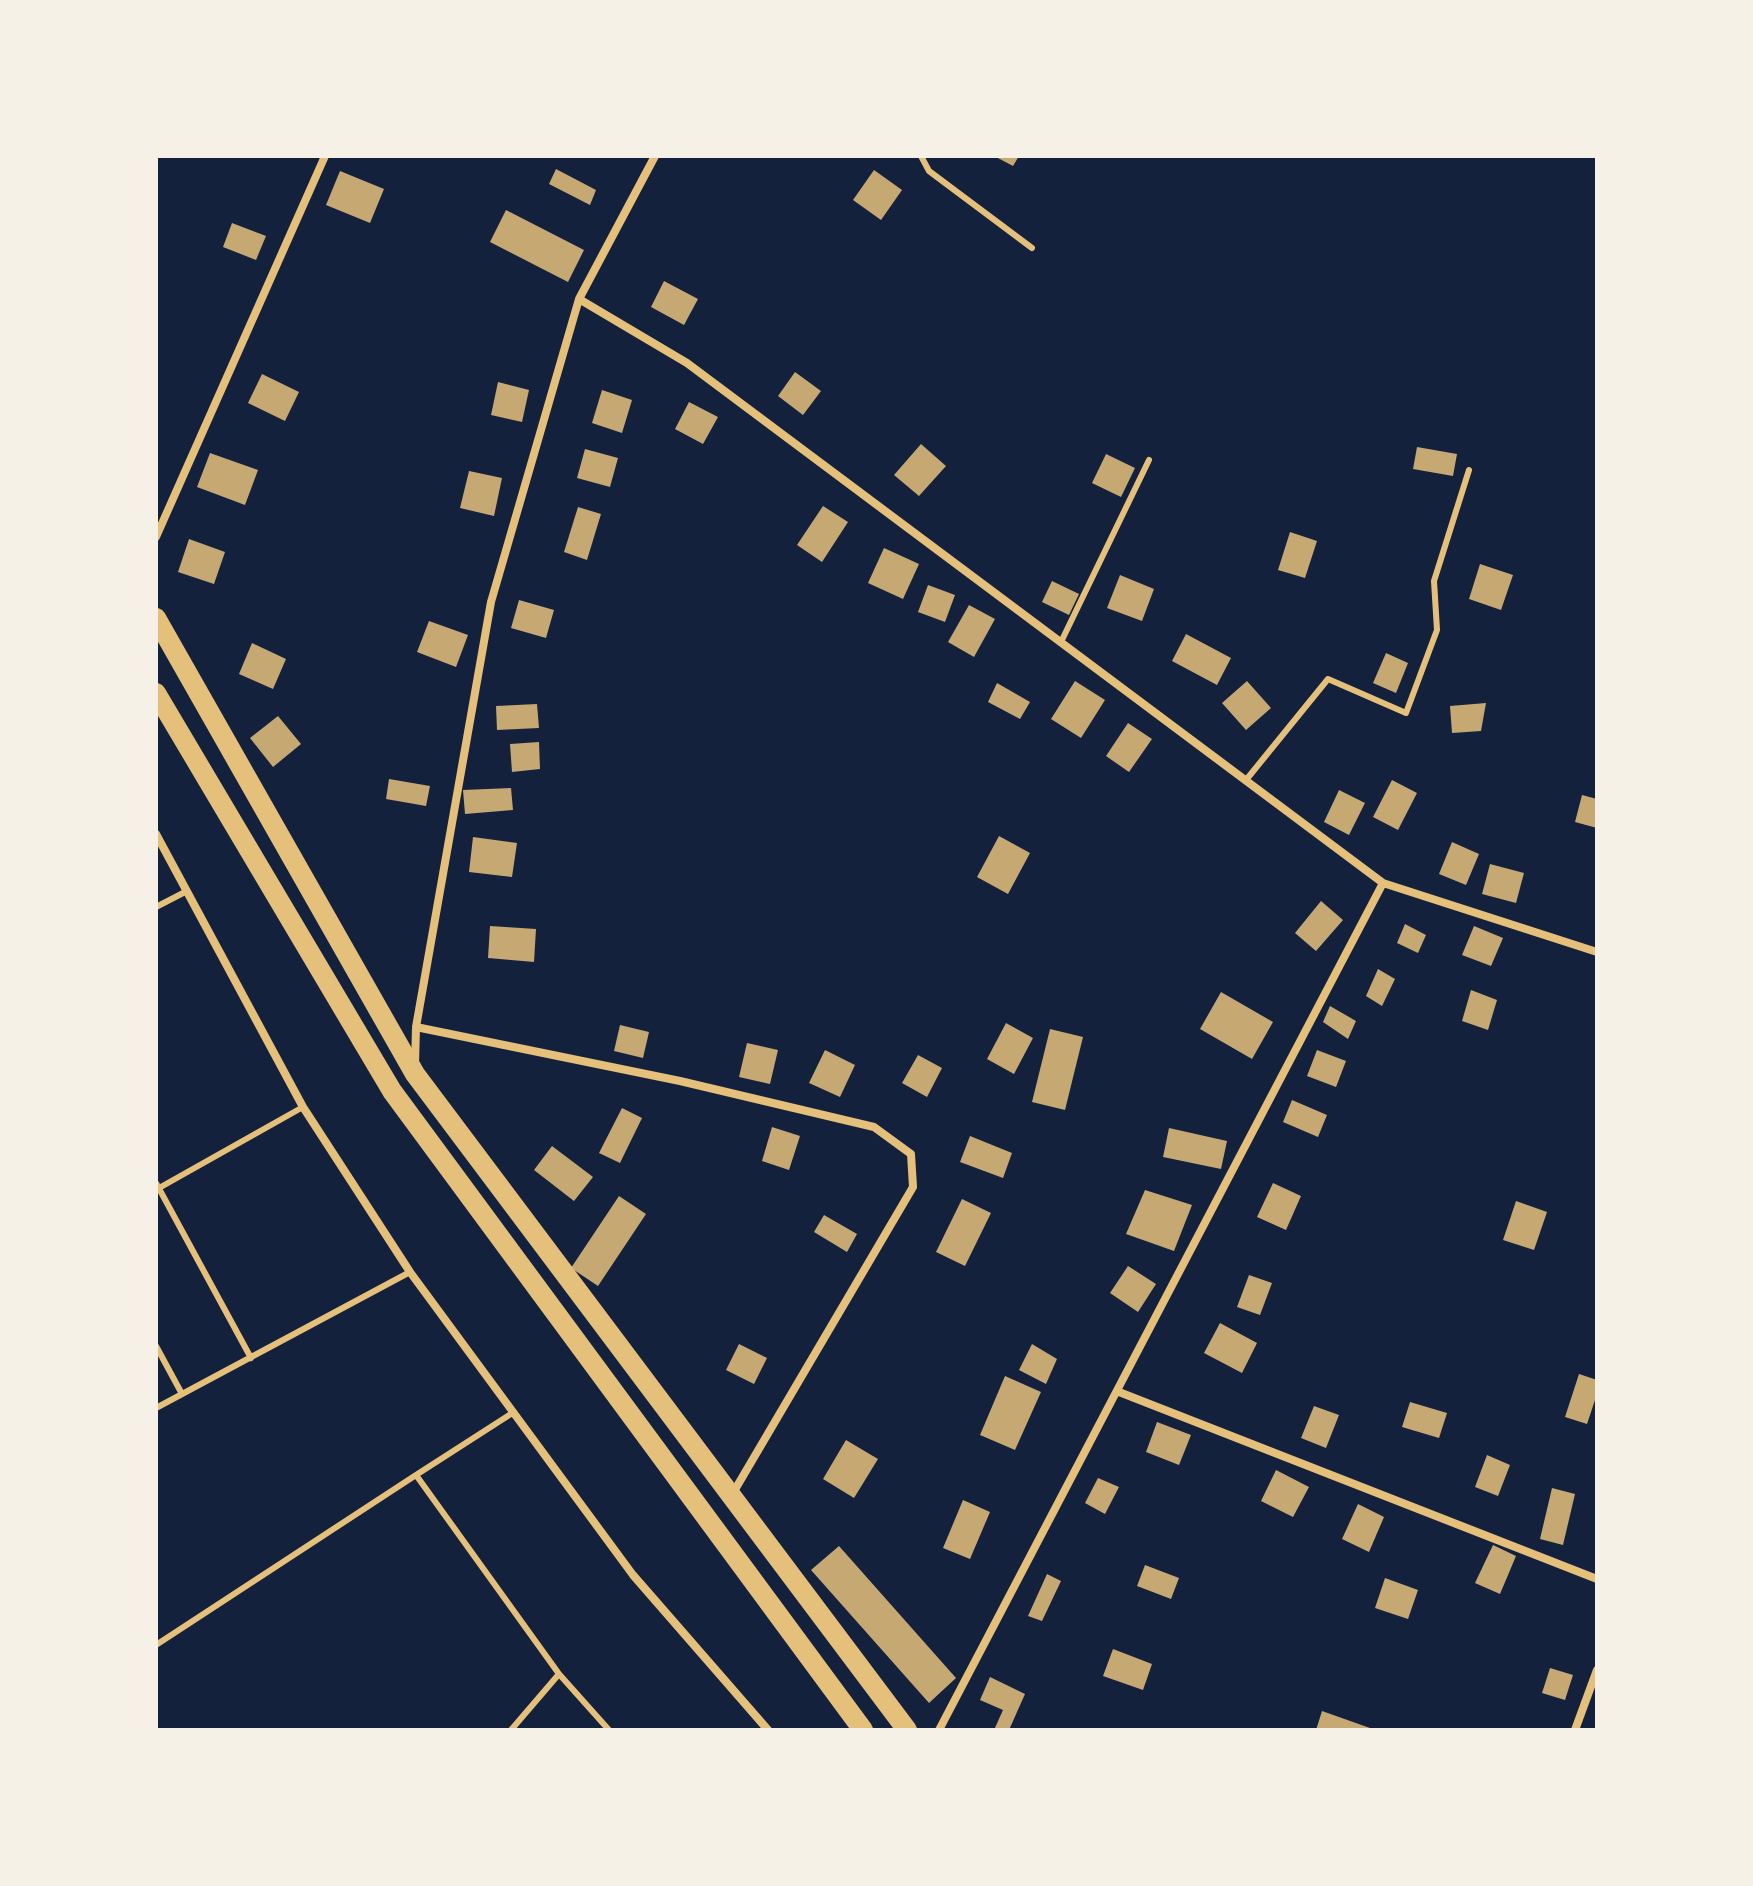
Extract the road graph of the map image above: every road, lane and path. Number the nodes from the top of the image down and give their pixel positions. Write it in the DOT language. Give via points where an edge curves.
graph roads {
  1 [pos="325,156"];
  2 [pos="655,156"];
  3 [pos="921,156"];
  4 [pos="1032,248"];
  5 [pos="579,299"];
  6 [pos="1149,460"];
  7 [pos="1469,470"];
  8 [pos="156,537"];
  9 [pos="156,618"];
  10 [pos="1061,642"];
  11 [pos="156,693"];
  12 [pos="1246,780"];
  13 [pos="156,834"];
  14 [pos="1383,883"];
  15 [pos="187,891"];
  16 [pos="156,907"];
  17 [pos="1597,952"];
  18 [pos="416,1027"];
  19 [pos="415,1074"];
  20 [pos="303,1107"];
  21 [pos="158,1186"];
  22 [pos="410,1272"];
  23 [pos="156,1346"];
  24 [pos="251,1358"];
  25 [pos="1119,1392"];
  26 [pos="182,1394"];
  27 [pos="156,1408"];
  28 [pos="514,1412"];
  29 [pos="416,1475"];
  30 [pos="732,1496"];
  31 [pos="1597,1579"];
  32 [pos="156,1645"];
  33 [pos="1597,1670"];
  34 [pos="559,1674"];
  35 [pos="511,1730"];
  36 [pos="609,1730"];
  37 [pos="768,1730"];
  38 [pos="863,1730"];
  39 [pos="907,1730"];
  40 [pos="939,1730"];
  41 [pos="1575,1730"];
  1 -- 8 [label="street"];
  2 -- 5 [label="street"];
  3 -- 4 [label="lane" via="929,171"];
  5 -- 10 [label="street" via="687,363"];
  5 -- 18 [label="street" via="491,602"];
  6 -- 10 [label="lane"];
  7 -- 12 [label="lane" via="1434,581 1437,630 1406,713 1328,679"];
  9 -- 19 [label="highway"];
  10 -- 12 [label="street"];
  11 -- 38 [label="highway" via="392,1091"];
  12 -- 14 [label="street"];
  13 -- 15 [label="street"];
  14 -- 17 [label="street"];
  14 -- 25 [label="street"];
  15 -- 16 [label="lane"];
  15 -- 20 [label="street"];
  18 -- 19 [label="street"];
  18 -- 30 [label="street" via="874,1127 911,1154 913,1187"];
  19 -- 30 [label="highway"];
  20 -- 21 [label="lane"];
  20 -- 22 [label="street"];
  21 -- 24 [label="lane"];
  22 -- 24 [label="lane"];
  22 -- 28 [label="street"];
  23 -- 26 [label="lane"];
  24 -- 26 [label="lane"];
  25 -- 31 [label="street"];
  25 -- 40 [label="street"];
  26 -- 27 [label="lane"];
  28 -- 29 [label="lane"];
  28 -- 37 [label="street" via="633,1575"];
  29 -- 32 [label="lane"];
  29 -- 34 [label="lane"];
  30 -- 39 [label="highway"];
  33 -- 41 [label="street"];
  34 -- 35 [label="lane"];
  34 -- 36 [label="lane"];
}
